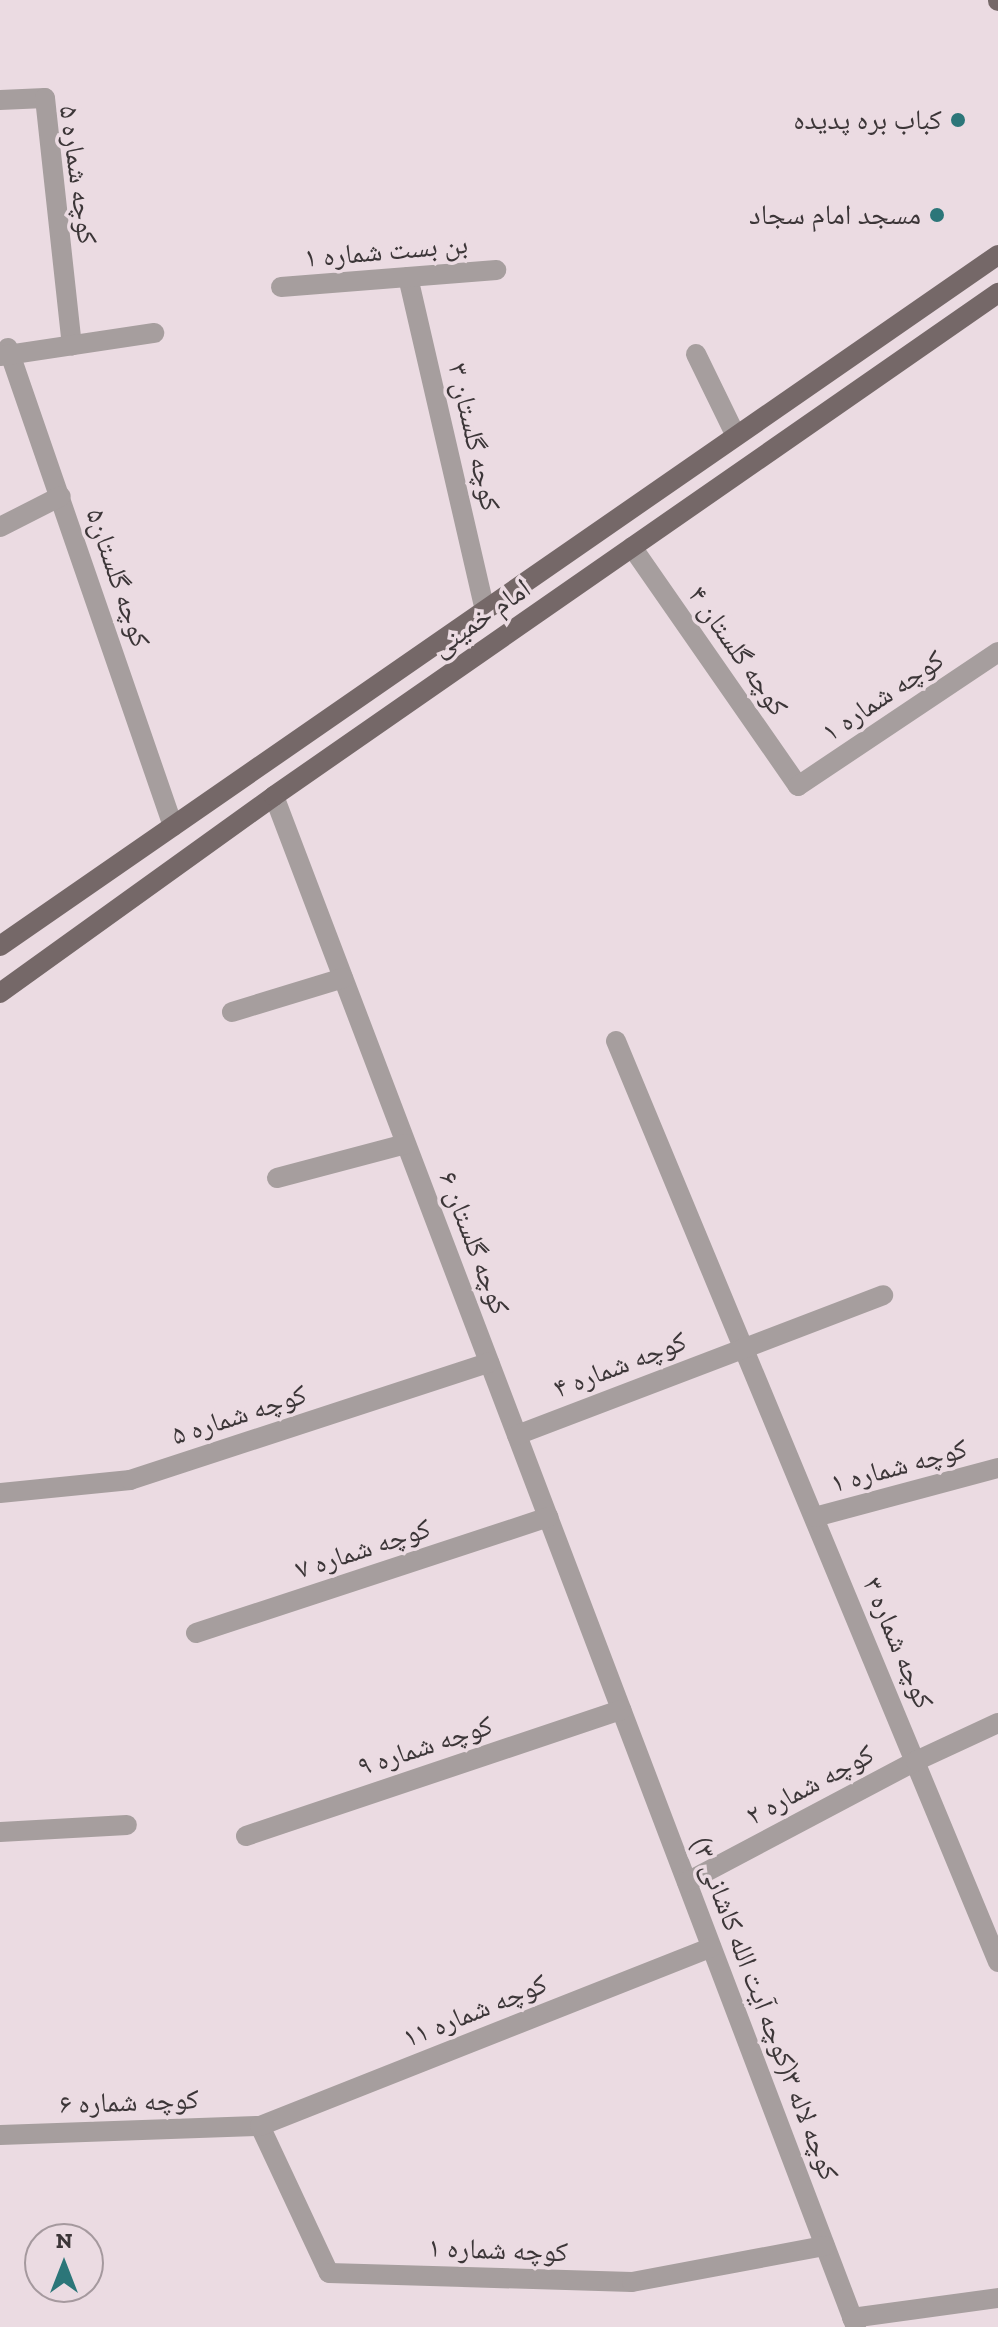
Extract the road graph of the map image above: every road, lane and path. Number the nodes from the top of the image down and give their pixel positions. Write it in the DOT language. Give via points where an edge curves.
graph roads {
  1 [pos="0,100"];
  2 [pos="998,255"];
  3 [pos="496,270"];
  4 [pos="408,277"];
  5 [pos="281,287"];
  6 [pos="998,293"];
  7 [pos="154,333"];
  8 [pos="72,346"];
  9 [pos="6,353"];
  10 [pos="696,354"];
  11 [pos="736,436"];
  12 [pos="61,496"];
  13 [pos="0,527"];
  14 [pos="632,547"];
  15 [pos="485,610"];
  16 [pos="998,652"];
  17 [pos="798,786"];
  18 [pos="274,796"];
  19 [pos="173,826"];
  20 [pos="0,946"];
  21 [pos="343,978"];
  22 [pos="0,993"];
  23 [pos="232,1012"];
  24 [pos="616,1041"];
  25 [pos="406,1144"];
  26 [pos="277,1178"];
  27 [pos="883,1295"];
  28 [pos="744,1347"];
  29 [pos="489,1363"];
  30 [pos="517,1435"];
  31 [pos="998,1468"];
  32 [pos="0,1493"];
  33 [pos="548,1517"];
  34 [pos="815,1517"];
  35 [pos="196,1633"];
  36 [pos="621,1710"];
  37 [pos="998,1723"];
  38 [pos="916,1761"];
  39 [pos="127,1825"];
  40 [pos="0,1832"];
  41 [pos="246,1836"];
  42 [pos="687,1882"];
  43 [pos="711,1947"];
  44 [pos="998,1962"];
  45 [pos="260,2126"];
  46 [pos="0,2135"];
  47 [pos="825,2246"];
  48 [pos="998,2298"];
  49 [pos="854,2323"];
  1 -- 8 [label="street, کوچه شماره ۵" via="45,98"];
  2 -- 11 [label="main road, امام خمینی"];
  3 -- 4 [label="street, بن بست شماره ۱"];
  4 -- 5 [label="street, بن بست شماره ۱"];
  4 -- 15 [label="street, کوچه گلستان ۳"];
  6 -- 14 [label="main road, امام خمینی"];
  7 -- 8 [label="street"];
  8 -- 9 [label="street"];
  9 -- 12 [label="street, کوچه گلستان۵"];
  10 -- 11 [label="street"];
  11 -- 15 [label="main road, امام خمینی"];
  12 -- 13 [label="street"];
  12 -- 19 [label="street, کوچه گلستان۵"];
  14 -- 17 [label="street, کوچه گلستان ۴"];
  14 -- 18 [label="main road, امام خمینی"];
  15 -- 19 [label="main road, امام خمینی"];
  16 -- 17 [label="street, کوچه شماره ۱"];
  18 -- 21 [label="street, کوچه گلستان ۶"];
  18 -- 22 [label="main road, امام خمینی"];
  19 -- 20 [label="main road, امام خمینی"];
  21 -- 23 [label="street"];
  21 -- 25 [label="street, کوچه گلستان ۶"];
  24 -- 28 [label="street, کوچه شماره ۳"];
  25 -- 26 [label="street"];
  25 -- 29 [label="street, کوچه گلستان ۶"];
  27 -- 28 [label="street"];
  28 -- 30 [label="street, کوچه شماره ۴"];
  28 -- 34 [label="street, کوچه شماره ۳"];
  29 -- 30 [label="street, کوچه گلستان ۶"];
  29 -- 32 [label="street, کوچه شماره ۵" via="130,1480"];
  30 -- 33 [label="street, کوچه گلستان ۶"];
  31 -- 34 [label="street, کوچه شماره ۱"];
  33 -- 35 [label="street, کوچه شماره ۷"];
  33 -- 36 [label="street, کوچه گلستان ۶"];
  34 -- 38 [label="street, کوچه شماره ۳"];
  36 -- 41 [label="street, کوچه شماره ۹"];
  36 -- 42 [label="street, کوچه لاله ۳(کوچه آیت الله کاشانی ۳)"];
  37 -- 38 [label="street, کوچه شماره ۲"];
  38 -- 42 [label="street, کوچه شماره ۲"];
  38 -- 44 [label="street, کوچه شماره ۳"];
  39 -- 40 [label="street"];
  42 -- 43 [label="street, کوچه لاله ۳(کوچه آیت الله کاشانی ۳)"];
  43 -- 45 [label="street, کوچه شماره ۱۱"];
  43 -- 47 [label="street, کوچه لاله ۳(کوچه آیت الله کاشانی ۳)"];
  45 -- 46 [label="street, کوچه شماره ۶"];
  45 -- 47 [label="street, کوچه شماره ۱" via="329,2273 632,2282"];
  47 -- 49 [label="street, کوچه لاله ۳(کوچه آیت الله کاشانی ۳)"];
  48 -- 49 [label="street"];
}
